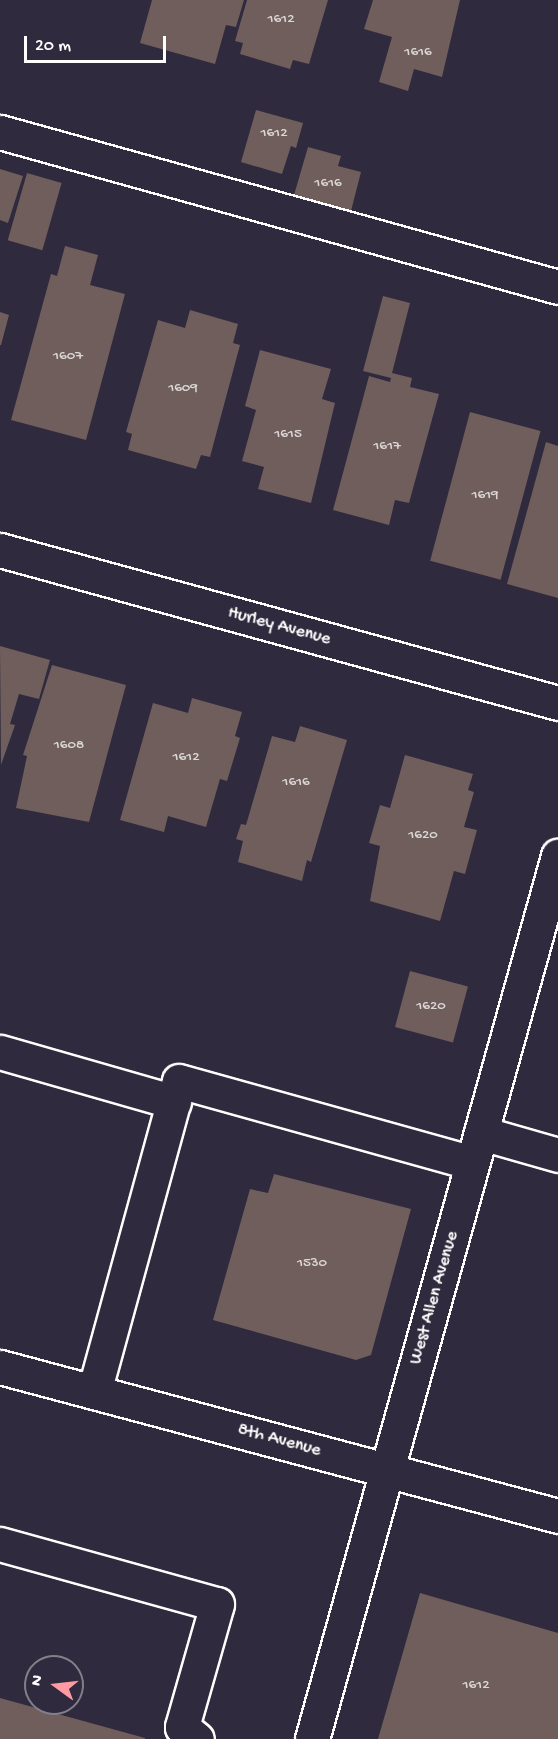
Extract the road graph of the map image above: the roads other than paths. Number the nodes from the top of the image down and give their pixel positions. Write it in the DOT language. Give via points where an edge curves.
graph roads {
  1 [pos="0,132"];
  2 [pos="558,287"];
  3 [pos="0,550"];
  4 [pos="558,704"];
  5 [pos="558,856"];
  6 [pos="0,1052"];
  7 [pos="174,1102"];
  8 [pos="477,1148"];
  9 [pos="558,1155"];
  10 [pos="0,1367"];
  11 [pos="94,1392"];
  12 [pos="386,1469"];
  13 [pos="558,1515"];
  14 [pos="0,1544"];
  15 [pos="197,1739"];
  16 [pos="312,1739"];
  1 -- 2 [label="street"];
  3 -- 4 [label="street, Hurley Avenue"];
  5 -- 8 [label="street, West Allen Avenue"];
  6 -- 7 [label="street"];
  7 -- 8 [label="street" via="179,1081"];
  7 -- 11 [label="street"];
  8 -- 9 [label="street"];
  8 -- 12 [label="street, West Allen Avenue"];
  10 -- 11 [label="street, 8th Avenue"];
  11 -- 12 [label="street, 8th Avenue"];
  12 -- 13 [label="street, 8th Avenue"];
  12 -- 16 [label="street, West Allen Avenue"];
  14 -- 15 [label="street" via="217,1604 182,1727"];
}
